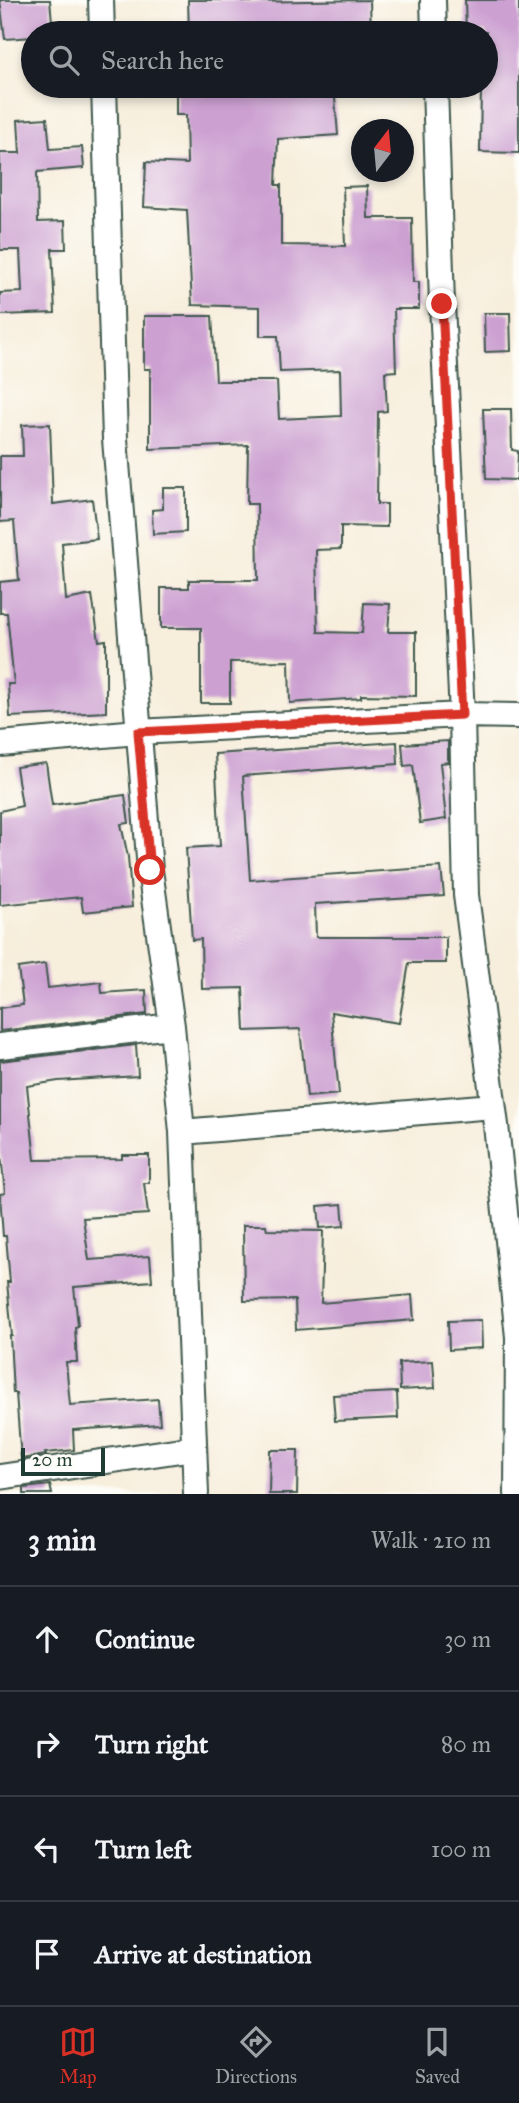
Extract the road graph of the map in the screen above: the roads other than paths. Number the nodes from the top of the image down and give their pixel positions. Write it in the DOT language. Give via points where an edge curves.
graph roads {
  1 [pos="101,0"];
  2 [pos="433,0"];
  3 [pos="102,21"];
  4 [pos="434,21"];
  5 [pos="104,98"];
  6 [pos="435,98"];
  7 [pos="462,715"];
  8 [pos="519,716"];
  9 [pos="138,732"];
  10 [pos="0,744"];
  11 [pos="172,1026"];
  12 [pos="0,1046"];
  13 [pos="493,1106"];
  14 [pos="182,1132"];
  15 [pos="194,1448"];
  16 [pos="0,1477"];
  17 [pos="196,1494"];
  18 [pos="517,1494"];
  1 -- 3 [label="street"];
  2 -- 4 [label="street"];
  5 -- 9 [label="street" via="115,439"];
  6 -- 7 [label="street"];
  7 -- 8 [label="street"];
  7 -- 9 [label="street"];
  7 -- 13 [label="street" via="466,895"];
  9 -- 10 [label="street"];
  9 -- 11 [label="street" via="150,870"];
  11 -- 12 [label="street"];
  11 -- 14 [label="street"];
  13 -- 14 [label="street"];
  13 -- 18 [label="street" via="518,1336"];
  14 -- 15 [label="street"];
  15 -- 16 [label="street"];
  15 -- 17 [label="street"];
}
